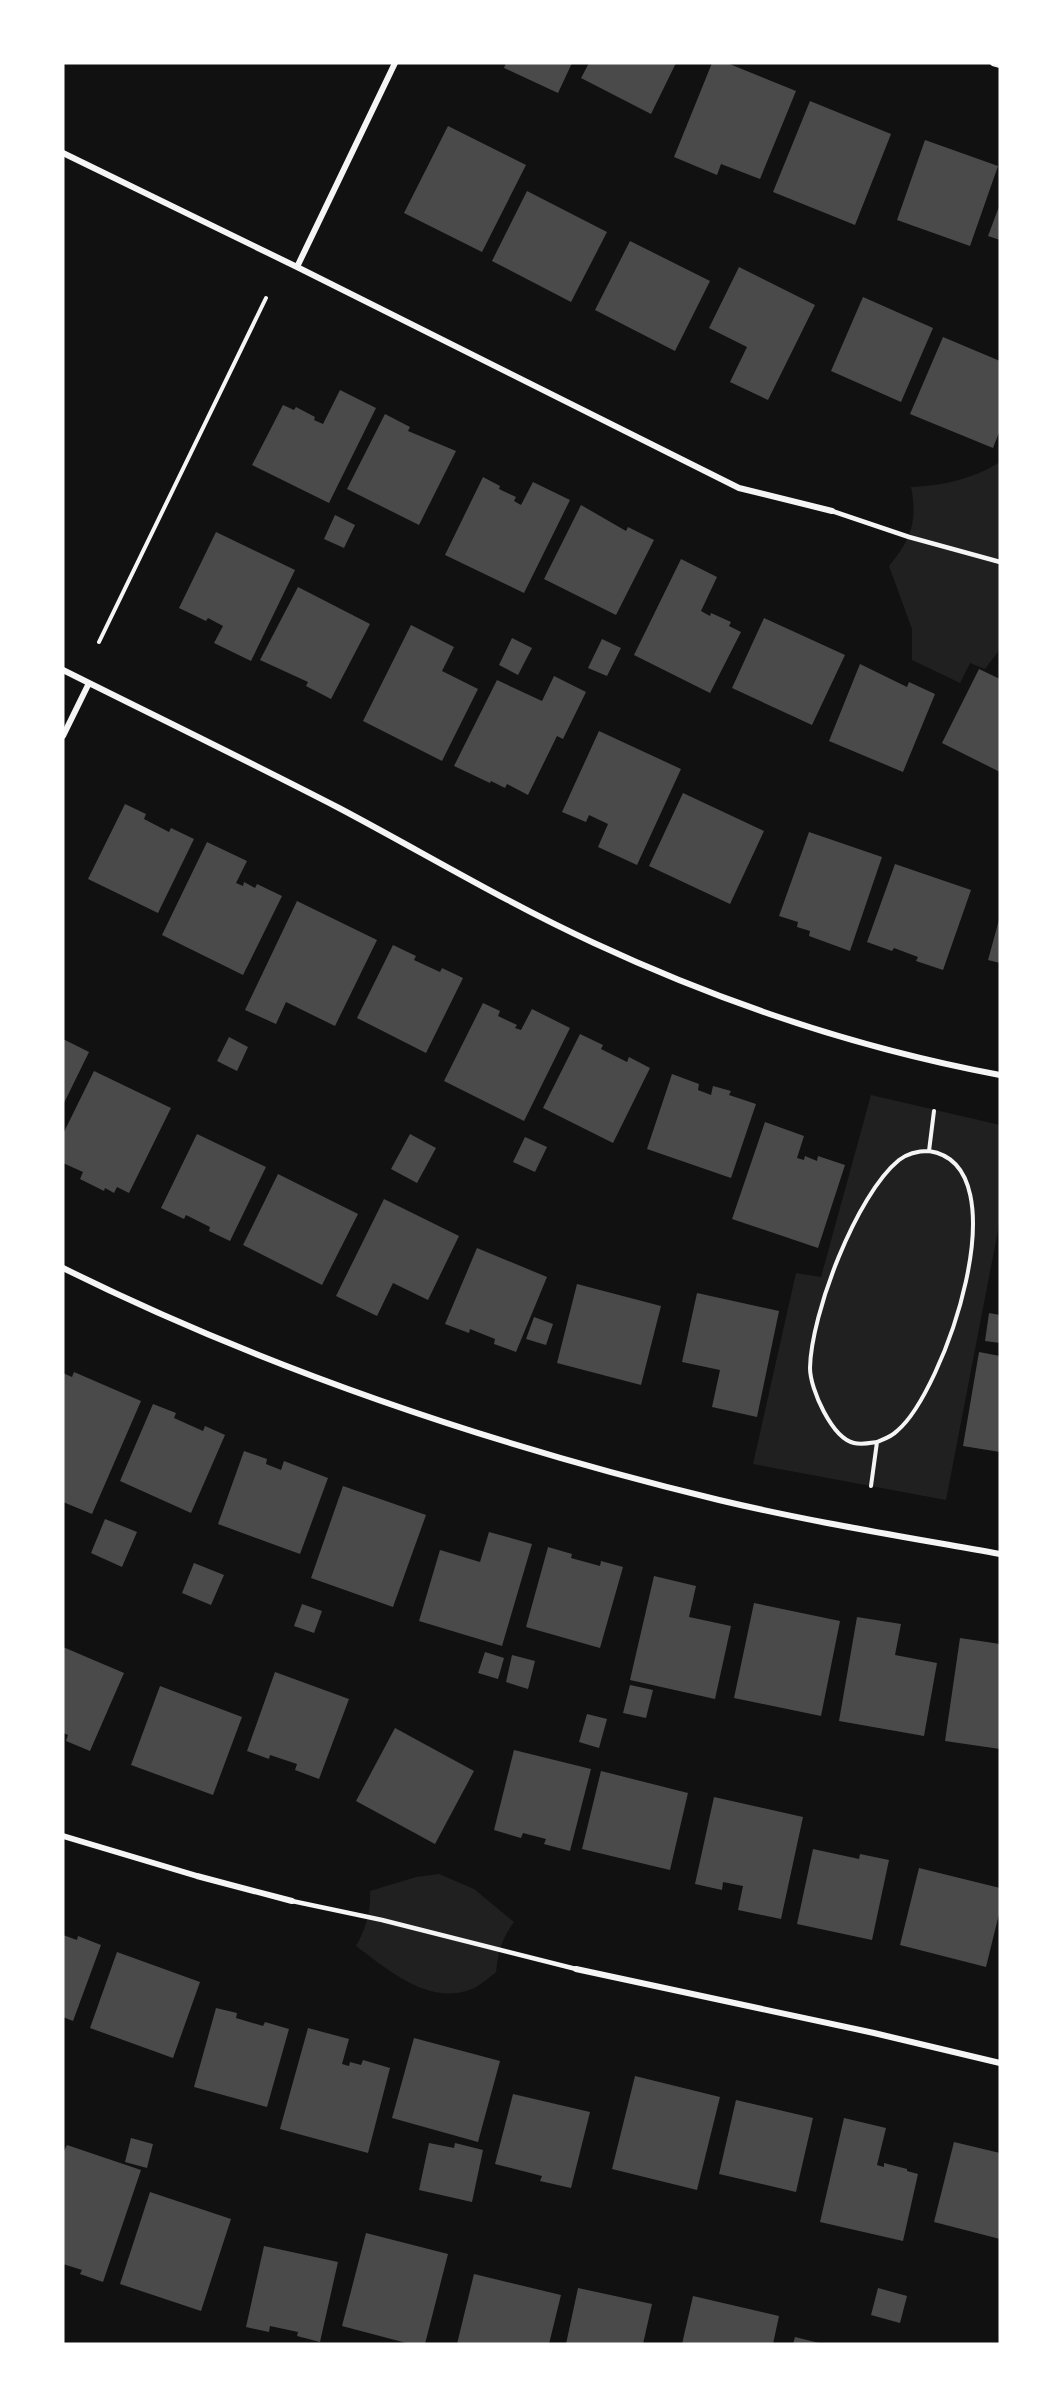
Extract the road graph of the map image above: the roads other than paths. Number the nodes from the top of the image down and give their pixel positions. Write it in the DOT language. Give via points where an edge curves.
graph roads {
  1 [pos="395,63"];
  2 [pos="993,63"];
  3 [pos="1000,65"];
  4 [pos="63,153"];
  5 [pos="297,267"];
  6 [pos="832,511"];
  7 [pos="1000,562"];
  8 [pos="63,670"];
  9 [pos="89,683"];
  10 [pos="63,736"];
  11 [pos="1000,1075"];
  12 [pos="63,1268"];
  13 [pos="1000,1554"];
  14 [pos="63,1836"];
  15 [pos="292,1901"];
  16 [pos="576,1969"];
  17 [pos="1000,2063"];
  1 -- 5 [label="street"];
  2 -- 3 [label="street"];
  4 -- 5 [label="street"];
  5 -- 6 [label="street" via="739,488"];
  6 -- 7 [label="lane"];
  8 -- 9 [label="street"];
  9 -- 10 [label="street"];
  9 -- 11 [label="street" via="651,969 858,1041"];
  12 -- 13 [label="street" via="168,1318 316,1378 466,1430 721,1500"];
  14 -- 15 [label="street"];
  15 -- 16 [label="lane"];
  16 -- 17 [label="street"];
}
